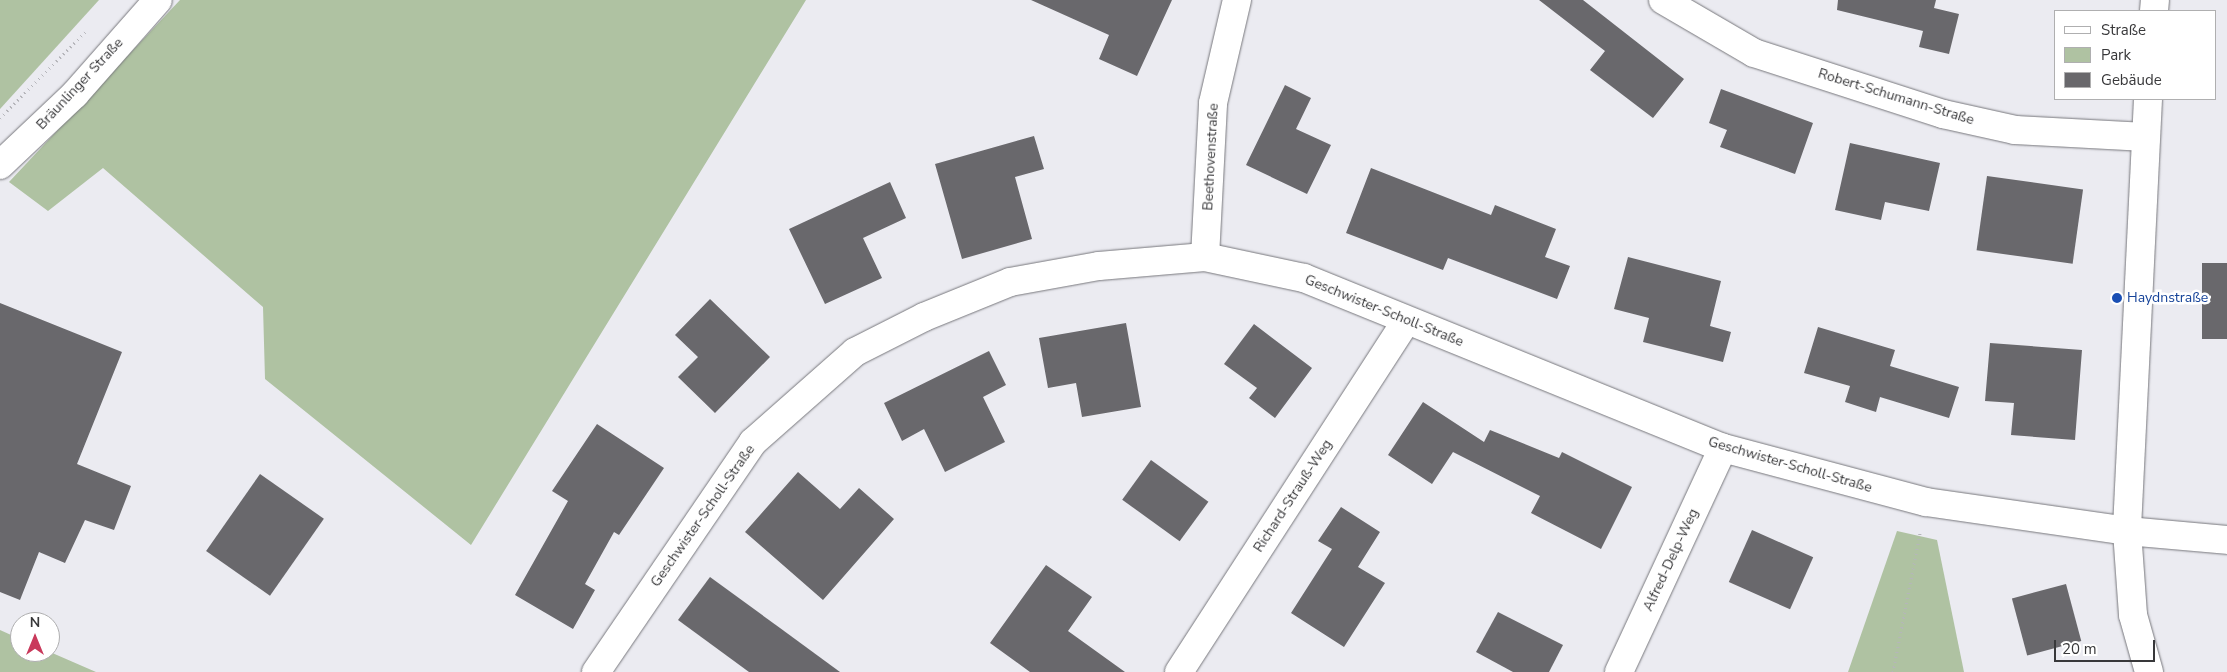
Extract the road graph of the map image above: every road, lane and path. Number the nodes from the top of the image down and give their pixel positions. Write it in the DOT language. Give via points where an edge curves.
graph roads {
  1 [pos="158,0"];
  2 [pos="1237,0"];
  3 [pos="1663,0"];
  4 [pos="88,28"];
  5 [pos="2148,100"];
  6 [pos="0,118"];
  7 [pos="2146,137"];
  8 [pos="0,166"];
  9 [pos="1205,257"];
  10 [pos="1406,321"];
  11 [pos="1723,448"];
  12 [pos="1926,502"];
  13 [pos="2127,531"];
  14 [pos="2227,540"];
  15 [pos="596,672"];
  16 [pos="1180,672"];
  17 [pos="1619,672"];
  18 [pos="1893,672"];
  19 [pos="2149,672"];
  1 -- 8 [label="street, Bräunlinger Straße" via="75,94"];
  2 -- 9 [label="street, Beethovenstraße" via="1213,103"];
  3 -- 7 [label="street, Robert-Schumann-Straße" via="1754,53 1943,114 2015,130"];
  4 -- 6 [label="path"];
  5 -- 7 [label="street"];
  7 -- 13 [label="street"];
  9 -- 10 [label="street, Geschwister-Scholl-Straße" via="1304,278"];
  9 -- 15 [label="street, Geschwister-Scholl-Straße" via="1098,266 1010,282 924,317 854,352 752,442"];
  10 -- 11 [label="street, Geschwister-Scholl-Straße"];
  10 -- 16 [label="street, Richard-Strauß-Weg"];
  11 -- 12 [label="street, Geschwister-Scholl-Straße"];
  11 -- 17 [label="street, Alfred-Delp-Weg"];
  12 -- 13 [label="street, Geschwister-Scholl-Straße"];
  12 -- 18 [label="path"];
  13 -- 14 [label="street, Geschwister-Scholl-Straße"];
  13 -- 19 [label="street" via="2133,615"];
}
